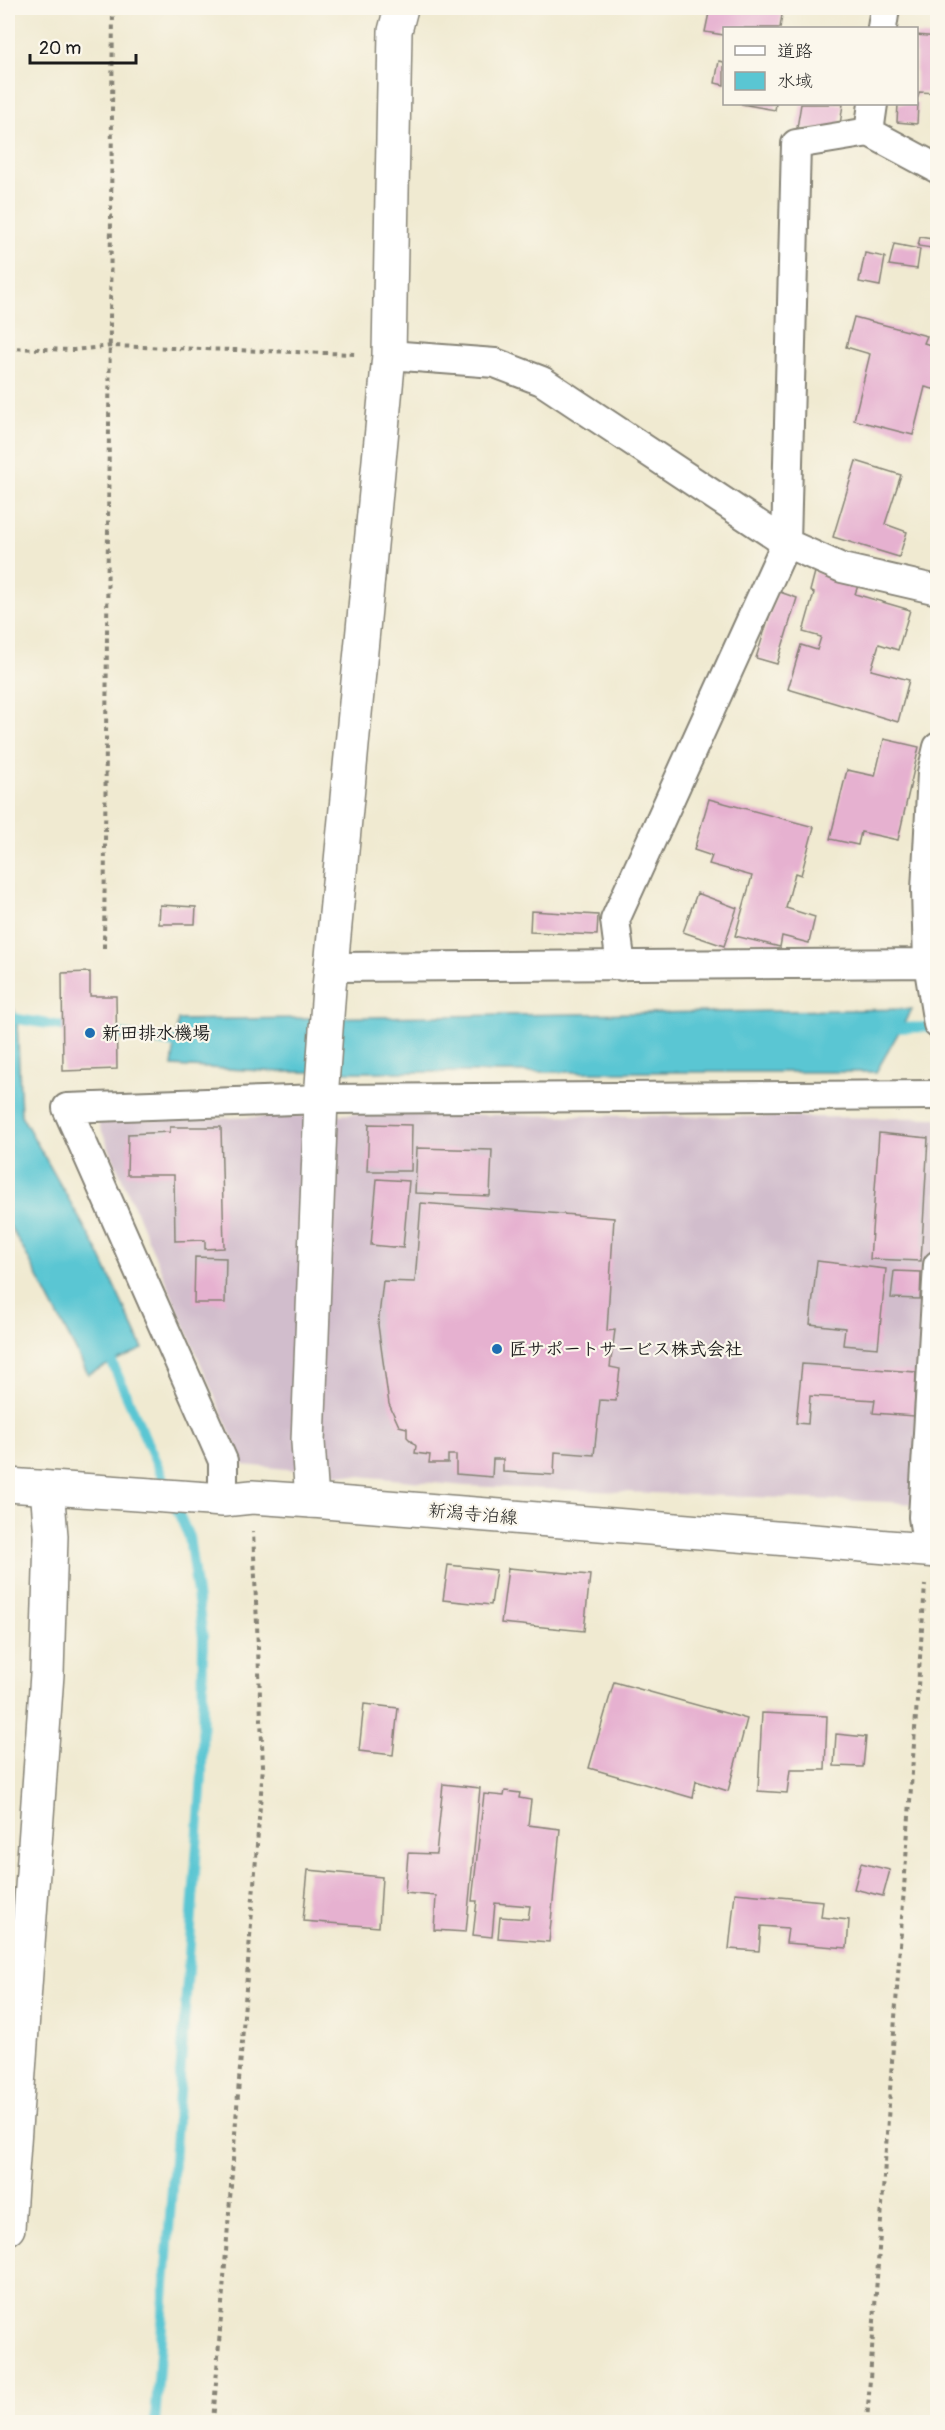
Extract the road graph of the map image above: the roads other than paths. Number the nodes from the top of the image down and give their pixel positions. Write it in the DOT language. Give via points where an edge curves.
graph roads {
  1 [pos="402,8"];
  2 [pos="885,8"];
  3 [pos="882,27"];
  4 [pos="873,105"];
  5 [pos="869,132"];
  6 [pos="938,169"];
  7 [pos="389,355"];
  8 [pos="786,543"];
  9 [pos="938,590"];
  10 [pos="938,747"];
  11 [pos="933,963"];
  12 [pos="621,966"];
  13 [pos="330,978"];
  14 [pos="938,1024"];
  15 [pos="321,1092"];
  16 [pos="938,1095"];
  17 [pos="938,1265"];
  18 [pos="8,1485"];
  19 [pos="47,1488"];
  20 [pos="227,1498"];
  21 [pos="312,1501"];
  22 [pos="933,1550"];
  23 [pos="8,2228"];
  1 -- 7 [label="street" via="395,31"];
  2 -- 3 [label="street"];
  4 -- 5 [label="street"];
  5 -- 6 [label="street"];
  5 -- 8 [label="street" via="796,144"];
  7 -- 8 [label="street" via="495,363 542,381"];
  7 -- 13 [label="street"];
  8 -- 9 [label="street" via="842,568"];
  8 -- 12 [label="street" via="615,920"];
  10 -- 11 [label="street" via="932,773 926,890"];
  11 -- 12 [label="street"];
  11 -- 14 [label="street"];
  12 -- 13 [label="street"];
  13 -- 15 [label="street"];
  15 -- 16 [label="street"];
  15 -- 20 [label="street" via="68,1108 223,1461"];
  15 -- 21 [label="street" via="308,1442"];
  17 -- 22 [label="street" via="923,1517"];
  18 -- 19 [label="street, 新潟寺泊線"];
  19 -- 20 [label="street, 新潟寺泊線"];
  19 -- 23 [label="street" via="51,1536 47,1674"];
  20 -- 21 [label="street, 新潟寺泊線"];
  21 -- 22 [label="street, 新潟寺泊線"];
}
